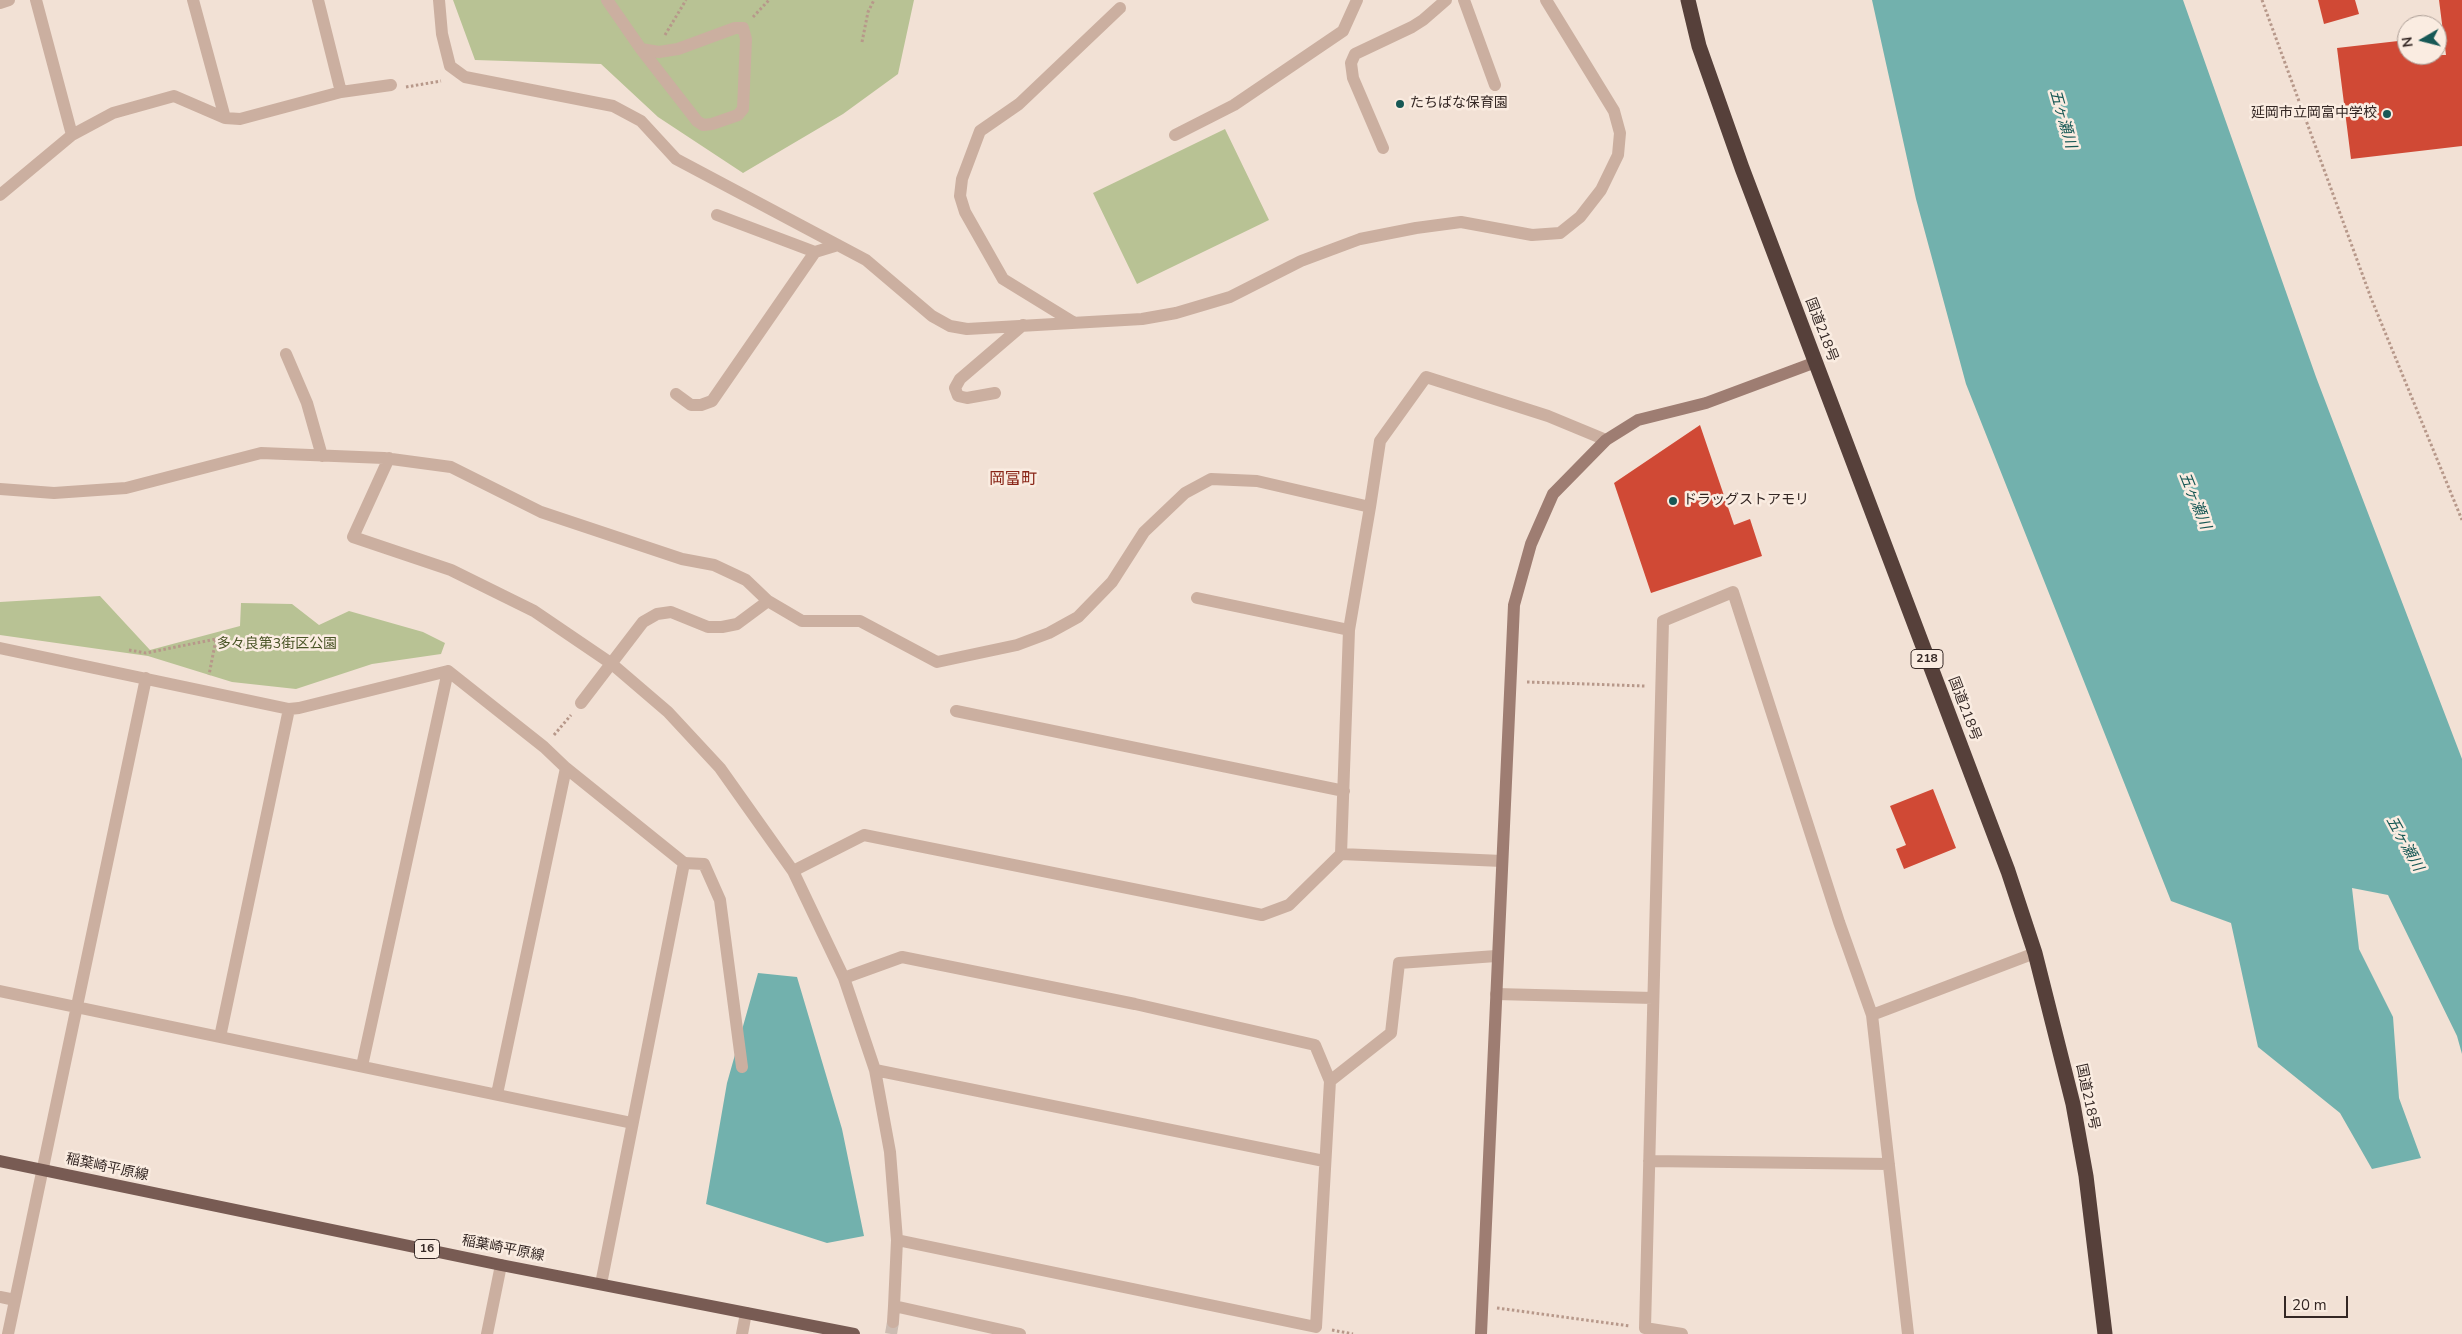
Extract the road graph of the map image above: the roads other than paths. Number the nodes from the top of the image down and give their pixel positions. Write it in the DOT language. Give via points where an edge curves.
graph roads {
  1 [pos="9,0"];
  2 [pos="36,0"];
  3 [pos="193,0"];
  4 [pos="318,0"];
  5 [pos="439,0"];
  6 [pos="607,0"];
  7 [pos="1357,0"];
  8 [pos="1446,0"];
  9 [pos="1464,0"];
  10 [pos="1546,0"];
  11 [pos="1688,0"];
  12 [pos="0,3"];
  13 [pos="1120,8"];
  14 [pos="641,49"];
  15 [pos="391,85"];
  16 [pos="1495,86"];
  17 [pos="341,92"];
  18 [pos="225,118"];
  19 [pos="72,134"];
  20 [pos="1174,135"];
  21 [pos="1383,148"];
  22 [pos="0,195"];
  23 [pos="717,215"];
  24 [pos="838,245"];
  25 [pos="815,252"];
  26 [pos="1073,322"];
  27 [pos="1023,325"];
  28 [pos="286,354"];
  29 [pos="1816,362"];
  30 [pos="996,393"];
  31 [pos="676,394"];
  32 [pos="1606,440"];
  33 [pos="322,456"];
  34 [pos="389,458"];
  35 [pos="0,489"];
  36 [pos="1370,507"];
  37 [pos="1197,598"];
  38 [pos="768,601"];
  39 [pos="1350,630"];
  40 [pos="0,650"];
  41 [pos="612,664"];
  42 [pos="448,671"];
  43 [pos="146,678"];
  44 [pos="581,703"];
  45 [pos="289,709"];
  46 [pos="956,711"];
  47 [pos="566,768"];
  48 [pos="1344,791"];
  49 [pos="1341,854"];
  50 [pos="1502,862"];
  51 [pos="684,863"];
  52 [pos="793,871"];
  53 [pos="2035,953"];
  54 [pos="1496,956"];
  55 [pos="844,978"];
  56 [pos="0,991"];
  57 [pos="1496,994"];
  58 [pos="1654,998"];
  59 [pos="77,1007"];
  60 [pos="1872,1015"];
  61 [pos="220,1037"];
  62 [pos="362,1066"];
  63 [pos="742,1067"];
  64 [pos="875,1070"];
  65 [pos="1330,1081"];
  66 [pos="497,1094"];
  67 [pos="632,1123"];
  68 [pos="0,1161"];
  69 [pos="1324,1161"];
  70 [pos="1649,1161"];
  71 [pos="1889,1164"];
  72 [pos="43,1170"];
  73 [pos="897,1240"];
  74 [pos="501,1265"];
  75 [pos="601,1284"];
  76 [pos="0,1297"];
  77 [pos="15,1300"];
  78 [pos="894,1306"];
  79 [pos="746,1312"];
  80 [pos="893,1322"];
  81 [pos="1316,1330"];
  82 [pos="8,1334"];
  83 [pos="487,1334"];
  84 [pos="742,1334"];
  85 [pos="854,1334"];
  86 [pos="1020,1334"];
  87 [pos="1481,1334"];
  88 [pos="1682,1334"];
  89 [pos="1908,1334"];
  90 [pos="2105,1334"];
  1 -- 12 [label="street"];
  2 -- 19 [label="street"];
  3 -- 18 [label="street"];
  4 -- 17 [label="street"];
  5 -- 24 [label="street" via="442,34 450,66 465,77 613,106 641,121 676,159"];
  6 -- 14 [label="street"];
  7 -- 20 [label="street" via="1343,31 1234,105"];
  8 -- 21 [label="street" via="1423,20 1356,54 1351,62 1354,78"];
  9 -- 16 [label="street"];
  10 -- 26 [label="street" via="1614,111 1620,133 1618,155 1601,190 1580,217 1560,233 1532,235 1461,222 1416,228 1360,239 1301,261 1230,297 1176,313 1142,319"];
  11 -- 29 [label="highway, 国道218号 / 218" via="1698,46"];
  13 -- 26 [label="street" via="1019,104 980,131 962,179 960,196 965,212 1003,279"];
  14 -- 14 [label="street" via="703,125 738,114 743,109 746,39 742,28 678,48"];
  15 -- 17 [label="street"];
  17 -- 18 [label="street" via="240,118"];
  18 -- 19 [label="street" via="174,96 114,113"];
  19 -- 22 [label="street"];
  23 -- 25 [label="street"];
  24 -- 25 [label="street"];
  24 -- 27 [label="street" via="866,260 932,316 950,326 966,329"];
  25 -- 31 [label="street" via="712,401 701,406 691,405"];
  26 -- 27 [label="street"];
  27 -- 30 [label="street" via="960,379 955,388 958,396 967,398"];
  28 -- 33 [label="street" via="307,403"];
  29 -- 32 [label="street" via="1706,403 1638,420"];
  29 -- 53 [label="highway, 国道218号 / 218" via="2008,871"];
  32 -- 36 [label="street" via="1548,416 1426,377 1380,441"];
  32 -- 50 [label="street" via="1553,494 1531,544 1514,605"];
  33 -- 34 [label="street"];
  33 -- 35 [label="street" via="261,453 126,488 54,493"];
  34 -- 38 [label="street" via="452,467 541,512 682,559 714,565 746,580"];
  34 -- 41 [label="street" via="353,537 451,570 534,612"];
  36 -- 38 [label="street" via="1257,482 1211,480 1184,493 1144,532 1112,582 1078,617 1017,645 937,662 860,621 802,621"];
  36 -- 39 [label="street"];
  37 -- 39 [label="street"];
  38 -- 41 [label="street" via="737,624 722,627 708,627 672,612 657,614 643,622"];
  39 -- 48 [label="street"];
  40 -- 43 [label="street"];
  41 -- 44 [label="street"];
  41 -- 52 [label="street" via="668,712 720,768"];
  42 -- 45 [label="street"];
  42 -- 47 [label="street"];
  42 -- 62 [label="street"];
  43 -- 45 [label="street"];
  43 -- 59 [label="street"];
  45 -- 61 [label="street"];
  46 -- 48 [label="street"];
  47 -- 51 [label="street"];
  47 -- 66 [label="street"];
  48 -- 49 [label="street"];
  49 -- 50 [label="street"];
  49 -- 52 [label="street" via="1289,905 1262,914 864,835"];
  50 -- 54 [label="street"];
  51 -- 63 [label="street" via="704,864 720,900"];
  51 -- 67 [label="street"];
  52 -- 55 [label="street"];
  53 -- 60 [label="street"];
  53 -- 90 [label="highway, 国道218号 / 218" via="2073,1104 2086,1176"];
  54 -- 57 [label="street"];
  54 -- 65 [label="street" via="1399,963 1391,1033"];
  55 -- 64 [label="street"];
  55 -- 65 [label="street" via="902,957 1135,1004 1315,1045"];
  56 -- 59 [label="street"];
  57 -- 58 [label="street"];
  57 -- 87 [label="street"];
  58 -- 60 [label="street" via="1662,621 1733,592"];
  58 -- 70 [label="street"];
  59 -- 61 [label="street"];
  59 -- 72 [label="street"];
  60 -- 71 [label="street"];
  61 -- 62 [label="street"];
  62 -- 66 [label="street"];
  64 -- 69 [label="street"];
  64 -- 73 [label="street" via="890,1152"];
  65 -- 69 [label="street"];
  66 -- 67 [label="street"];
  67 -- 75 [label="street"];
  68 -- 72 [label="main road, 稲葉崎平原線 / 16"];
  69 -- 81 [label="street"];
  70 -- 71 [label="street"];
  70 -- 88 [label="street" via="1645,1328"];
  71 -- 89 [label="street"];
  72 -- 74 [label="main road, 稲葉崎平原線 / 16"];
  72 -- 77 [label="street"];
  73 -- 78 [label="street"];
  73 -- 81 [label="street"];
  74 -- 75 [label="main road, 稲葉崎平原線 / 16"];
  74 -- 83 [label="street"];
  75 -- 79 [label="main road, 稲葉崎平原線 / 16"];
  76 -- 77 [label="street"];
  77 -- 82 [label="street"];
  78 -- 80 [label="street"];
  78 -- 86 [label="street"];
  79 -- 84 [label="street"];
  79 -- 85 [label="main road, 稲葉崎平原線 / 16"];
}
